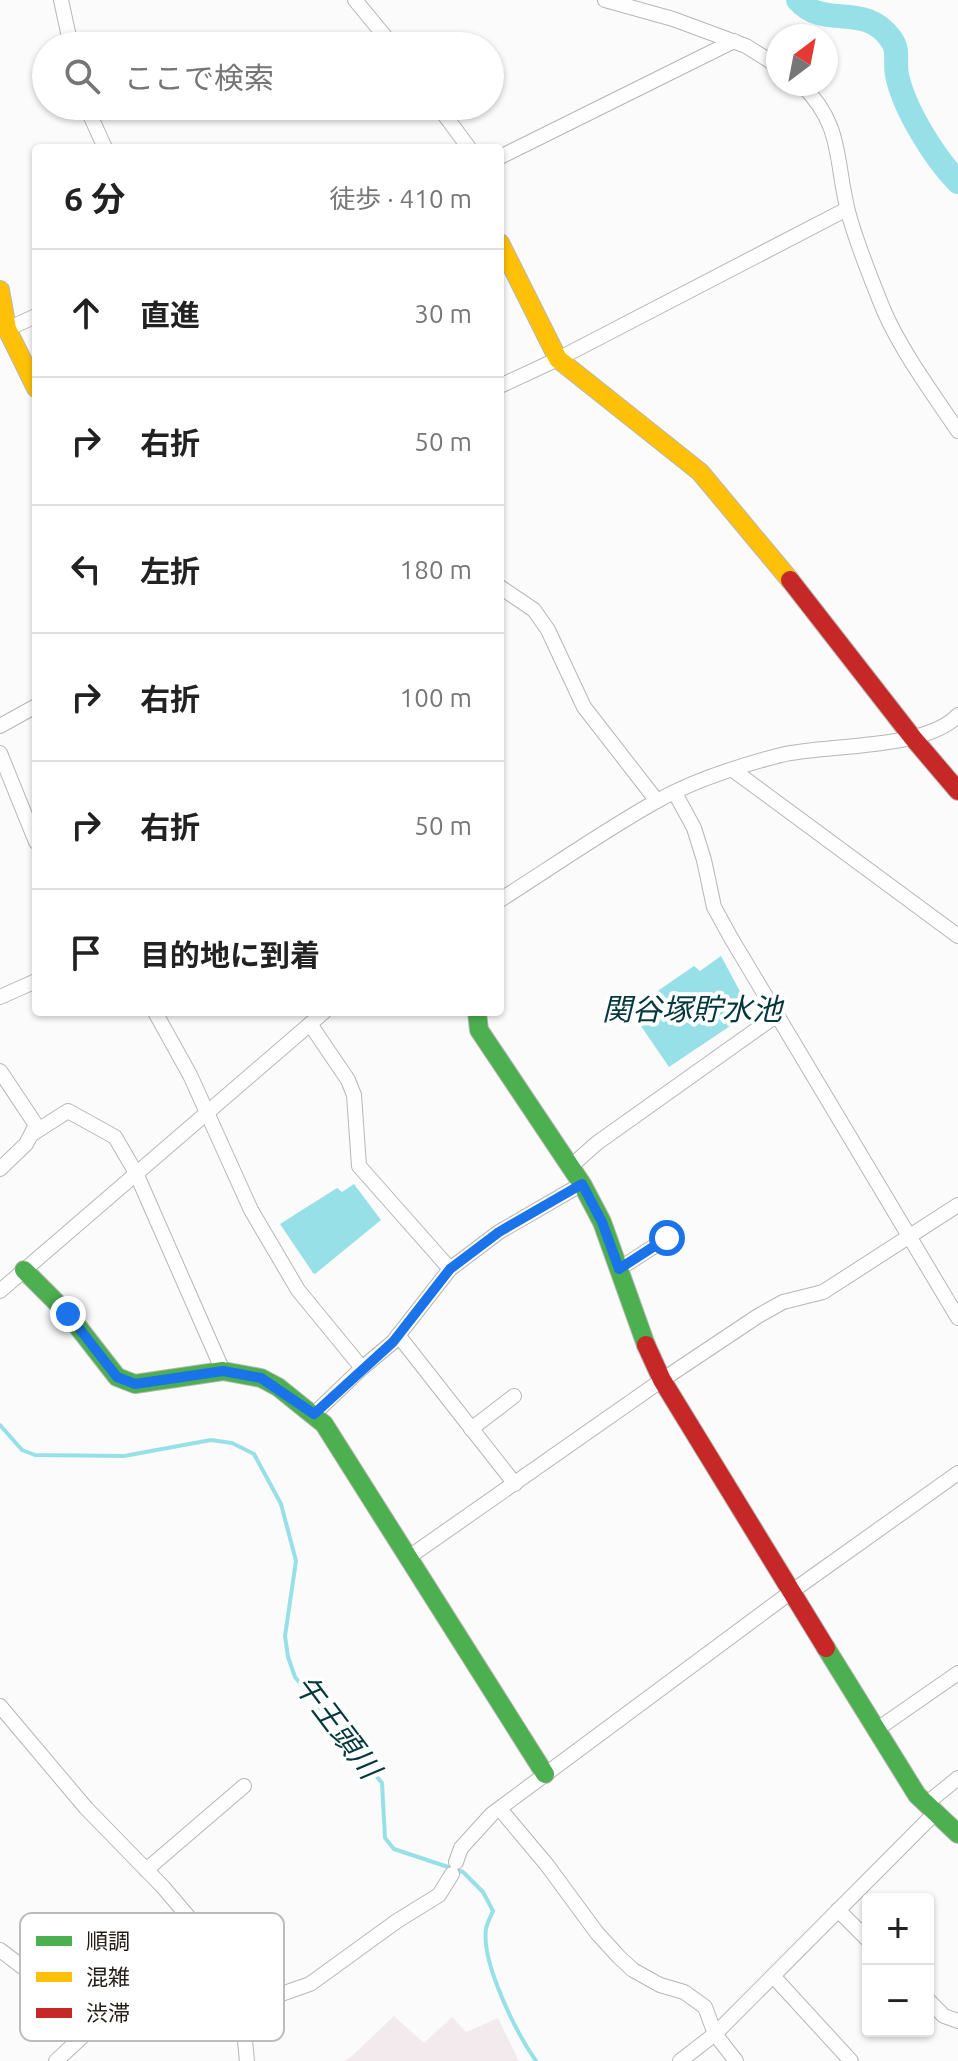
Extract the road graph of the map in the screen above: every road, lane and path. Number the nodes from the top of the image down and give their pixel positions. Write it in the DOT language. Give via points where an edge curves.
graph roads {
  1 [pos="61,0"];
  2 [pos="355,0"];
  3 [pos="605,0"];
  4 [pos="68,32"];
  5 [pos="381,32"];
  6 [pos="734,41"];
  7 [pos="766,59"];
  8 [pos="814,96"];
  9 [pos="92,120"];
  10 [pos="448,120"];
  11 [pos="103,144"];
  12 [pos="466,144"];
  13 [pos="504,155"];
  14 [pos="847,209"];
  15 [pos="504,251"];
  16 [pos="0,290"];
  17 [pos="32,318"];
  18 [pos="7,329"];
  19 [pos="558,359"];
  20 [pos="32,380"];
  21 [pos="504,384"];
  22 [pos="958,431"];
  23 [pos="504,590"];
  24 [pos="32,708"];
  25 [pos="958,715"];
  26 [pos="0,726"];
  27 [pos="913,738"];
  28 [pos="0,753"];
  29 [pos="733,770"];
  30 [pos="958,791"];
  31 [pos="675,793"];
  32 [pos="657,801"];
  33 [pos="32,832"];
  34 [pos="504,897"];
  35 [pos="958,936"];
  36 [pos="32,983"];
  37 [pos="0,997"];
  38 [pos="777,1015"];
  39 [pos="157,1016"];
  40 [pos="319,1016"];
  41 [pos="477,1016"];
  42 [pos="310,1024"];
  43 [pos="0,1071"];
  44 [pos="206,1111"];
  45 [pos="32,1134"];
  46 [pos="570,1167"];
  47 [pos="0,1169"];
  48 [pos="136,1173"];
  49 [pos="582,1184"];
  50 [pos="958,1205"];
  51 [pos="909,1236"];
  52 [pos="667,1238"];
  53 [pos="450,1269"];
  54 [pos="619,1269"];
  55 [pos="24,1270"];
  56 [pos="0,1291"];
  57 [pos="958,1318"];
  58 [pos="398,1335"];
  59 [pos="362,1368"];
  60 [pos="223,1371"];
  61 [pos="662,1380"];
  62 [pos="514,1396"];
  63 [pos="314,1414"];
  64 [pos="471,1429"];
  65 [pos="958,1473"];
  66 [pos="515,1484"];
  67 [pos="409,1557"];
  68 [pos="791,1592"];
  69 [pos="958,1673"];
  70 [pos="0,1706"];
  71 [pos="876,1730"];
  72 [pos="545,1774"];
  73 [pos="958,1778"];
  74 [pos="244,1786"];
  75 [pos="930,1808"];
  76 [pos="500,1809"];
  77 [pos="958,1834"];
  78 [pos="146,1870"];
  79 [pos="838,1910"];
  80 [pos="185,1913"];
  81 [pos="862,1934"];
  82 [pos="0,1950"];
  83 [pos="20,1965"];
  84 [pos="773,1976"];
  85 [pos="284,1993"];
  86 [pos="934,2006"];
  87 [pos="958,2021"];
  88 [pos="715,2034"];
  89 [pos="76,2041"];
  90 [pos="245,2041"];
  91 [pos="56,2061"];
  92 [pos="247,2061"];
  93 [pos="680,2061"];
  94 [pos="736,2061"];
  95 [pos="851,2061"];
  1 -- 4 [label="street"];
  2 -- 5 [label="street"];
  3 -- 6 [label="street"];
  6 -- 7 [label="street"];
  6 -- 13 [label="street"];
  8 -- 14 [label="street" via="834,130"];
  9 -- 11 [label="street"];
  10 -- 12 [label="street"];
  14 -- 19 [label="street"];
  14 -- 22 [label="street" via="885,313"];
  15 -- 19 [label="street"];
  16 -- 18 [label="street"];
  17 -- 18 [label="street"];
  18 -- 20 [label="street"];
  19 -- 21 [label="street"];
  19 -- 27 [label="street" via="700,472"];
  23 -- 32 [label="street" via="534,610 584,707"];
  24 -- 26 [label="street"];
  25 -- 27 [label="street"];
  27 -- 29 [label="street" via="784,754"];
  27 -- 30 [label="street"];
  28 -- 33 [label="street"];
  29 -- 31 [label="street"];
  29 -- 35 [label="street"];
  31 -- 32 [label="street"];
  31 -- 38 [label="street" via="694,828 714,907"];
  32 -- 34 [label="street"];
  36 -- 37 [label="street"];
  38 -- 46 [label="street"];
  38 -- 51 [label="street"];
  39 -- 44 [label="street"];
  40 -- 42 [label="street"];
  41 -- 46 [label="street" via="479,1030"];
  42 -- 44 [label="street"];
  42 -- 53 [label="street" via="354,1095 359,1166"];
  43 -- 45 [label="street" via="36,1125"];
  44 -- 48 [label="street"];
  44 -- 59 [label="street" via="251,1210 298,1290"];
  45 -- 47 [label="street"];
  45 -- 48 [label="street" via="68,1111 115,1137"];
  46 -- 49 [label="street"];
  48 -- 55 [label="street"];
  48 -- 60 [label="street"];
  49 -- 53 [label="street" via="499,1232"];
  49 -- 54 [label="street"];
  50 -- 51 [label="street"];
  51 -- 57 [label="street"];
  51 -- 61 [label="street" via="823,1292 783,1302 758,1316"];
  52 -- 54 [label="street"];
  53 -- 58 [label="street"];
  54 -- 61 [label="street"];
  55 -- 56 [label="street"];
  55 -- 60 [label="street" via="126,1382"];
  58 -- 59 [label="street"];
  58 -- 64 [label="street"];
  59 -- 63 [label="street"];
  60 -- 63 [label="street" via="261,1378"];
  61 -- 66 [label="street"];
  61 -- 68 [label="street"];
  62 -- 64 [label="street"];
  63 -- 67 [label="street"];
  64 -- 66 [label="street"];
  65 -- 68 [label="street"];
  66 -- 67 [label="street"];
  67 -- 72 [label="street"];
  68 -- 71 [label="street"];
  68 -- 72 [label="street"];
  69 -- 71 [label="street"];
  70 -- 78 [label="street"];
  71 -- 75 [label="street"];
  72 -- 76 [label="street"];
  73 -- 75 [label="street"];
  74 -- 78 [label="street"];
  75 -- 77 [label="street"];
  75 -- 79 [label="street"];
  76 -- 85 [label="street" via="461,1848 439,1895 310,1984"];
  76 -- 88 [label="street" via="619,1957 633,1970 705,2007"];
  78 -- 80 [label="street"];
  79 -- 81 [label="street"];
  79 -- 84 [label="street"];
  82 -- 83 [label="street"];
  84 -- 88 [label="street"];
  84 -- 95 [label="street"];
  86 -- 87 [label="street"];
  88 -- 93 [label="street"];
  88 -- 94 [label="street"];
  89 -- 91 [label="street"];
  90 -- 92 [label="street"];
}
